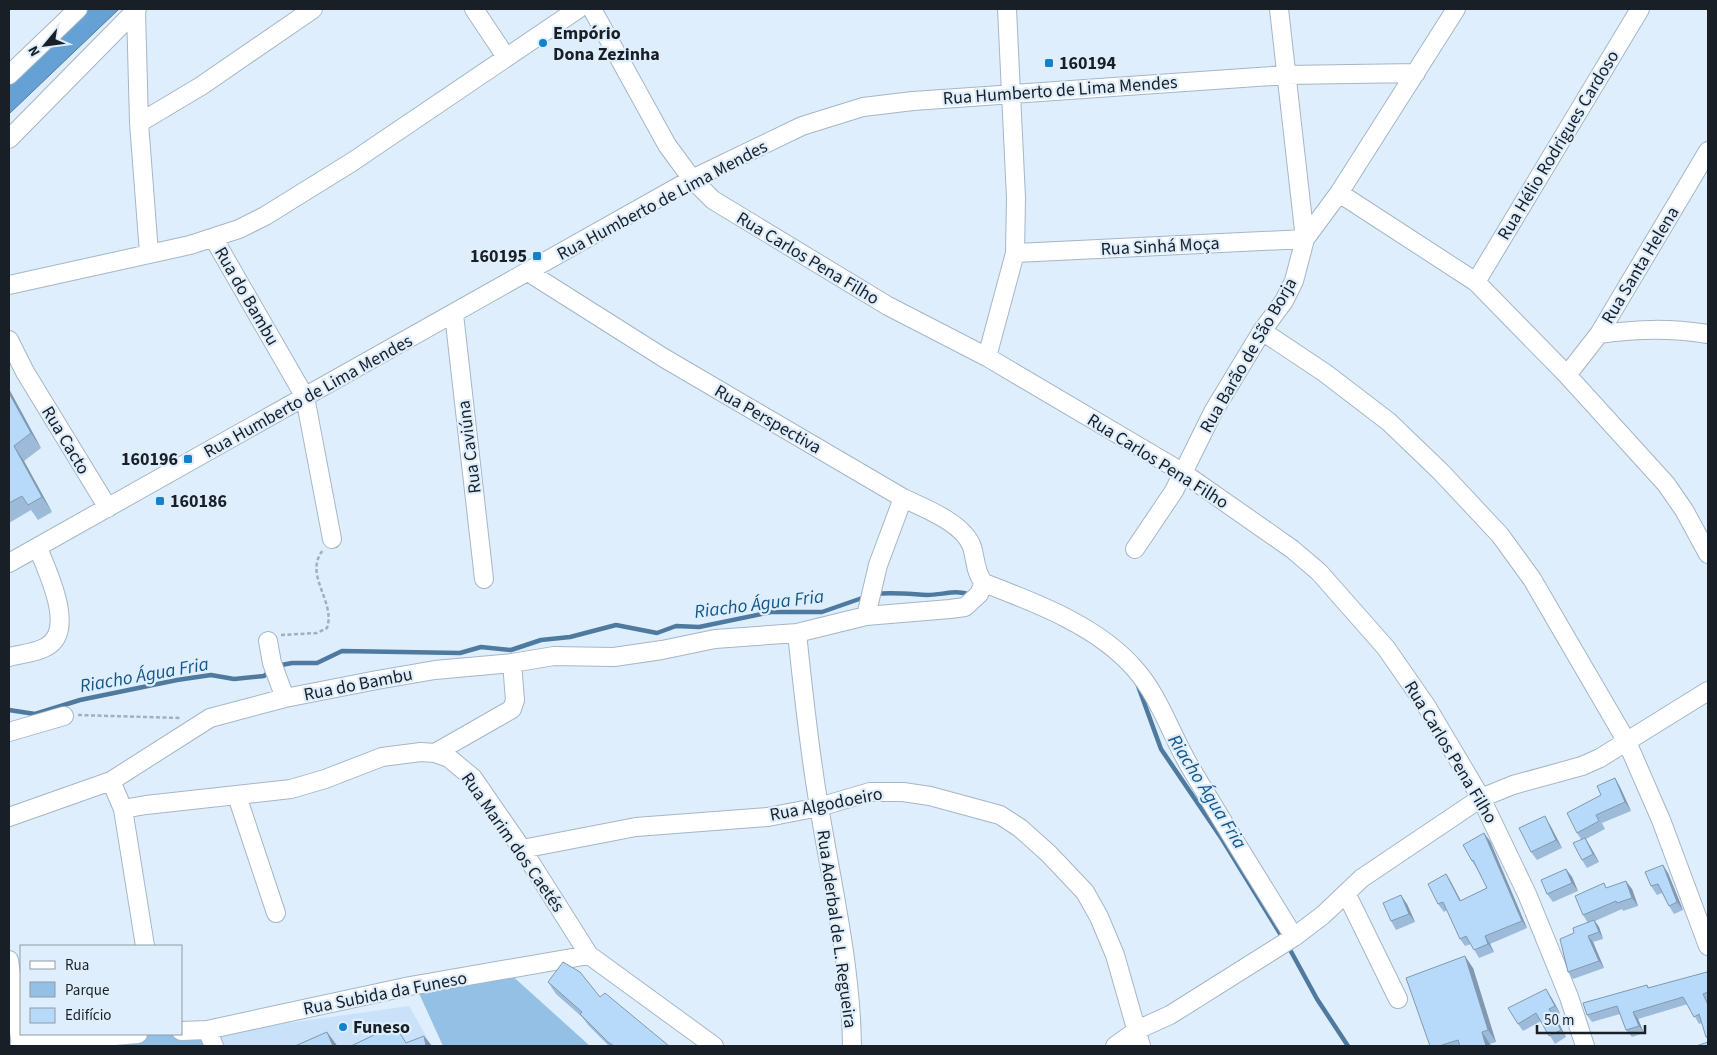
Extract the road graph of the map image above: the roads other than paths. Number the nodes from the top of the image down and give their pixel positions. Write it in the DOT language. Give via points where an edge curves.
graph roads {
  1 [pos="78,9"];
  2 [pos="136,9"];
  3 [pos="313,9"];
  4 [pos="474,9"];
  5 [pos="578,9"];
  6 [pos="592,9"];
  7 [pos="1007,9"];
  8 [pos="1279,9"];
  9 [pos="1456,9"];
  10 [pos="1640,9"];
  11 [pos="506,57"];
  12 [pos="1416,73"];
  13 [pos="9,75"];
  14 [pos="1286,75"];
  15 [pos="1011,92"];
  16 [pos="139,123"];
  17 [pos="9,139"];
  18 [pos="1708,151"];
  19 [pos="692,179"];
  20 [pos="1339,193"];
  21 [pos="1305,238"];
  22 [pos="214,239"];
  23 [pos="1015,252"];
  24 [pos="149,253"];
  25 [pos="528,272"];
  26 [pos="1476,282"];
  27 [pos="9,285"];
  28 [pos="454,314"];
  29 [pos="1262,331"];
  30 [pos="1599,334"];
  31 [pos="1708,334"];
  32 [pos="9,340"];
  33 [pos="987,357"];
  34 [pos="1567,374"];
  35 [pos="305,397"];
  36 [pos="1182,472"];
  37 [pos="902,498"];
  38 [pos="108,508"];
  39 [pos="332,539"];
  40 [pos="38,548"];
  41 [pos="1135,549"];
  42 [pos="1708,554"];
  43 [pos="9,563"];
  44 [pos="484,579"];
  45 [pos="982,589"];
  46 [pos="867,612"];
  47 [pos="797,633"];
  48 [pos="268,641"];
  49 [pos="9,657"];
  50 [pos="512,663"];
  51 [pos="1708,691"];
  52 [pos="285,698"];
  53 [pos="64,716"];
  54 [pos="9,732"];
  55 [pos="1627,742"];
  56 [pos="435,753"];
  57 [pos="111,781"];
  58 [pos="237,796"];
  59 [pos="1481,798"];
  60 [pos="819,807"];
  61 [pos="123,809"];
  62 [pos="9,817"];
  63 [pos="522,849"];
  64 [pos="1346,893"];
  65 [pos="276,913"];
  66 [pos="1293,938"];
  67 [pos="145,945"];
  68 [pos="1708,946"];
  69 [pos="589,954"];
  70 [pos="9,960"];
  71 [pos="1398,999"];
  72 [pos="207,1030"];
  73 [pos="182,1031"];
  74 [pos="118,1035"];
  75 [pos="1139,1038"];
  76 [pos="17,1040"];
  77 [pos="214,1046"];
  78 [pos="714,1046"];
  79 [pos="852,1046"];
  80 [pos="1115,1046"];
  81 [pos="1585,1046"];
  1 -- 13 [label="street"];
  2 -- 16 [label="street"];
  2 -- 17 [label="street"];
  3 -- 16 [label="street" via="201,86"];
  4 -- 11 [label="street"];
  5 -- 11 [label="street"];
  6 -- 19 [label="street, Rua Carlos Pena Filho" via="667,145"];
  7 -- 15 [label="street"];
  8 -- 14 [label="street"];
  9 -- 12 [label="street, Rua Barão de São Borja"];
  10 -- 26 [label="street, Rua Hélio Rodrigues Cardoso"];
  11 -- 22 [label="street" via="307,191 265,216"];
  12 -- 14 [label="street, Rua Humberto de Lima Mendes"];
  12 -- 20 [label="street, Rua Barão de São Borja"];
  14 -- 15 [label="street, Rua Humberto de Lima Mendes"];
  14 -- 21 [label="street"];
  15 -- 19 [label="street, Rua Humberto de Lima Mendes" via="863,107 802,126"];
  15 -- 23 [label="street"];
  16 -- 24 [label="street"];
  18 -- 30 [label="street, Rua Santa Helena"];
  19 -- 25 [label="street, Rua Humberto de Lima Mendes"];
  19 -- 33 [label="street, Rua Carlos Pena Filho" via="713,200 735,214 888,306"];
  20 -- 21 [label="street, Rua Barão de São Borja"];
  20 -- 26 [label="street"];
  21 -- 23 [label="street, Rua Sinhá Moça"];
  21 -- 29 [label="street, Rua Barão de São Borja" via="1294,281"];
  22 -- 24 [label="street"];
  22 -- 35 [label="street, Rua do Bambu"];
  23 -- 33 [label="street"];
  24 -- 27 [label="street"];
  25 -- 28 [label="street, Rua Humberto de Lima Mendes"];
  25 -- 37 [label="street, Rua Perspectiva" via="664,358"];
  26 -- 34 [label="street"];
  28 -- 35 [label="street, Rua Humberto de Lima Mendes"];
  28 -- 44 [label="street, Rua Caviúna"];
  29 -- 36 [label="street, Rua Barão de São Borja" via="1213,412"];
  29 -- 55 [label="street" via="1325,373 1389,422 1442,472 1500,535 1552,609"];
  30 -- 31 [label="street" via="1674,328"];
  30 -- 34 [label="street, Rua Santa Helena"];
  32 -- 38 [label="street, Rua Cacto"];
  33 -- 36 [label="street, Rua Carlos Pena Filho"];
  34 -- 42 [label="street" via="1666,484"];
  35 -- 38 [label="street, Rua Humberto de Lima Mendes"];
  35 -- 39 [label="street, Rua do Bambu"];
  36 -- 41 [label="street, Rua Barão de São Borja" via="1174,490"];
  36 -- 59 [label="street, Rua Carlos Pena Filho" via="1292,549 1319,572 1386,648 1427,708"];
  37 -- 45 [label="street, Rua Perspectiva" via="941,516 967,537"];
  37 -- 46 [label="street"];
  38 -- 40 [label="street, Rua Humberto de Lima Mendes"];
  40 -- 43 [label="street, Rua Humberto de Lima Mendes"];
  40 -- 49 [label="street" via="54,587 60,619 56,637 46,647"];
  45 -- 46 [label="street, Rua do Bambu" via="964,607"];
  45 -- 66 [label="street" via="1063,616 1095,636 1136,669"];
  46 -- 47 [label="street, Rua do Bambu"];
  47 -- 50 [label="street, Rua do Bambu" via="715,639 614,657 554,656"];
  47 -- 60 [label="street, Rua Aderbal de L. Regueira"];
  48 -- 52 [label="street, Rua do Bambu"];
  50 -- 52 [label="street, Rua do Bambu" via="435,670"];
  50 -- 56 [label="street" via="515,700 512,709"];
  51 -- 55 [label="street"];
  52 -- 57 [label="street" via="210,718"];
  53 -- 54 [label="street"];
  55 -- 59 [label="street" via="1582,766 1513,785"];
  55 -- 68 [label="street" via="1661,820"];
  56 -- 58 [label="street, Rua Marim dos Caetés" via="382,757 291,789"];
  56 -- 63 [label="street, Rua Marim dos Caetés" via="449,758 473,778"];
  57 -- 61 [label="street"];
  57 -- 62 [label="street"];
  58 -- 61 [label="street, Rua Marim dos Caetés"];
  58 -- 65 [label="street"];
  59 -- 64 [label="street" via="1382,863"];
  59 -- 81 [label="street, Rua Carlos Pena Filho" via="1527,894 1569,997"];
  60 -- 63 [label="street, Rua Algodoeiro" via="768,816 636,827"];
  60 -- 75 [label="street, Rua Algodoeiro" via="870,792 903,792 1000,815 1020,828 1072,877 1100,917 1115,955"];
  60 -- 79 [label="street, Rua Aderbal de L. Regueira" via="831,862 852,1012"];
  61 -- 67 [label="street"];
  63 -- 69 [label="street, Rua Marim dos Caetés"];
  64 -- 66 [label="street"];
  64 -- 71 [label="street"];
  66 -- 75 [label="street"];
  69 -- 72 [label="street, Rua Subida da Funeso" via="410,986"];
  69 -- 78 [label="street, Rua Marim dos Caetés"];
  70 -- 76 [label="street"];
  72 -- 73 [label="street, Rua Subida da Funeso"];
  72 -- 77 [label="street"];
  74 -- 76 [label="street"];
  75 -- 80 [label="street"];
}
